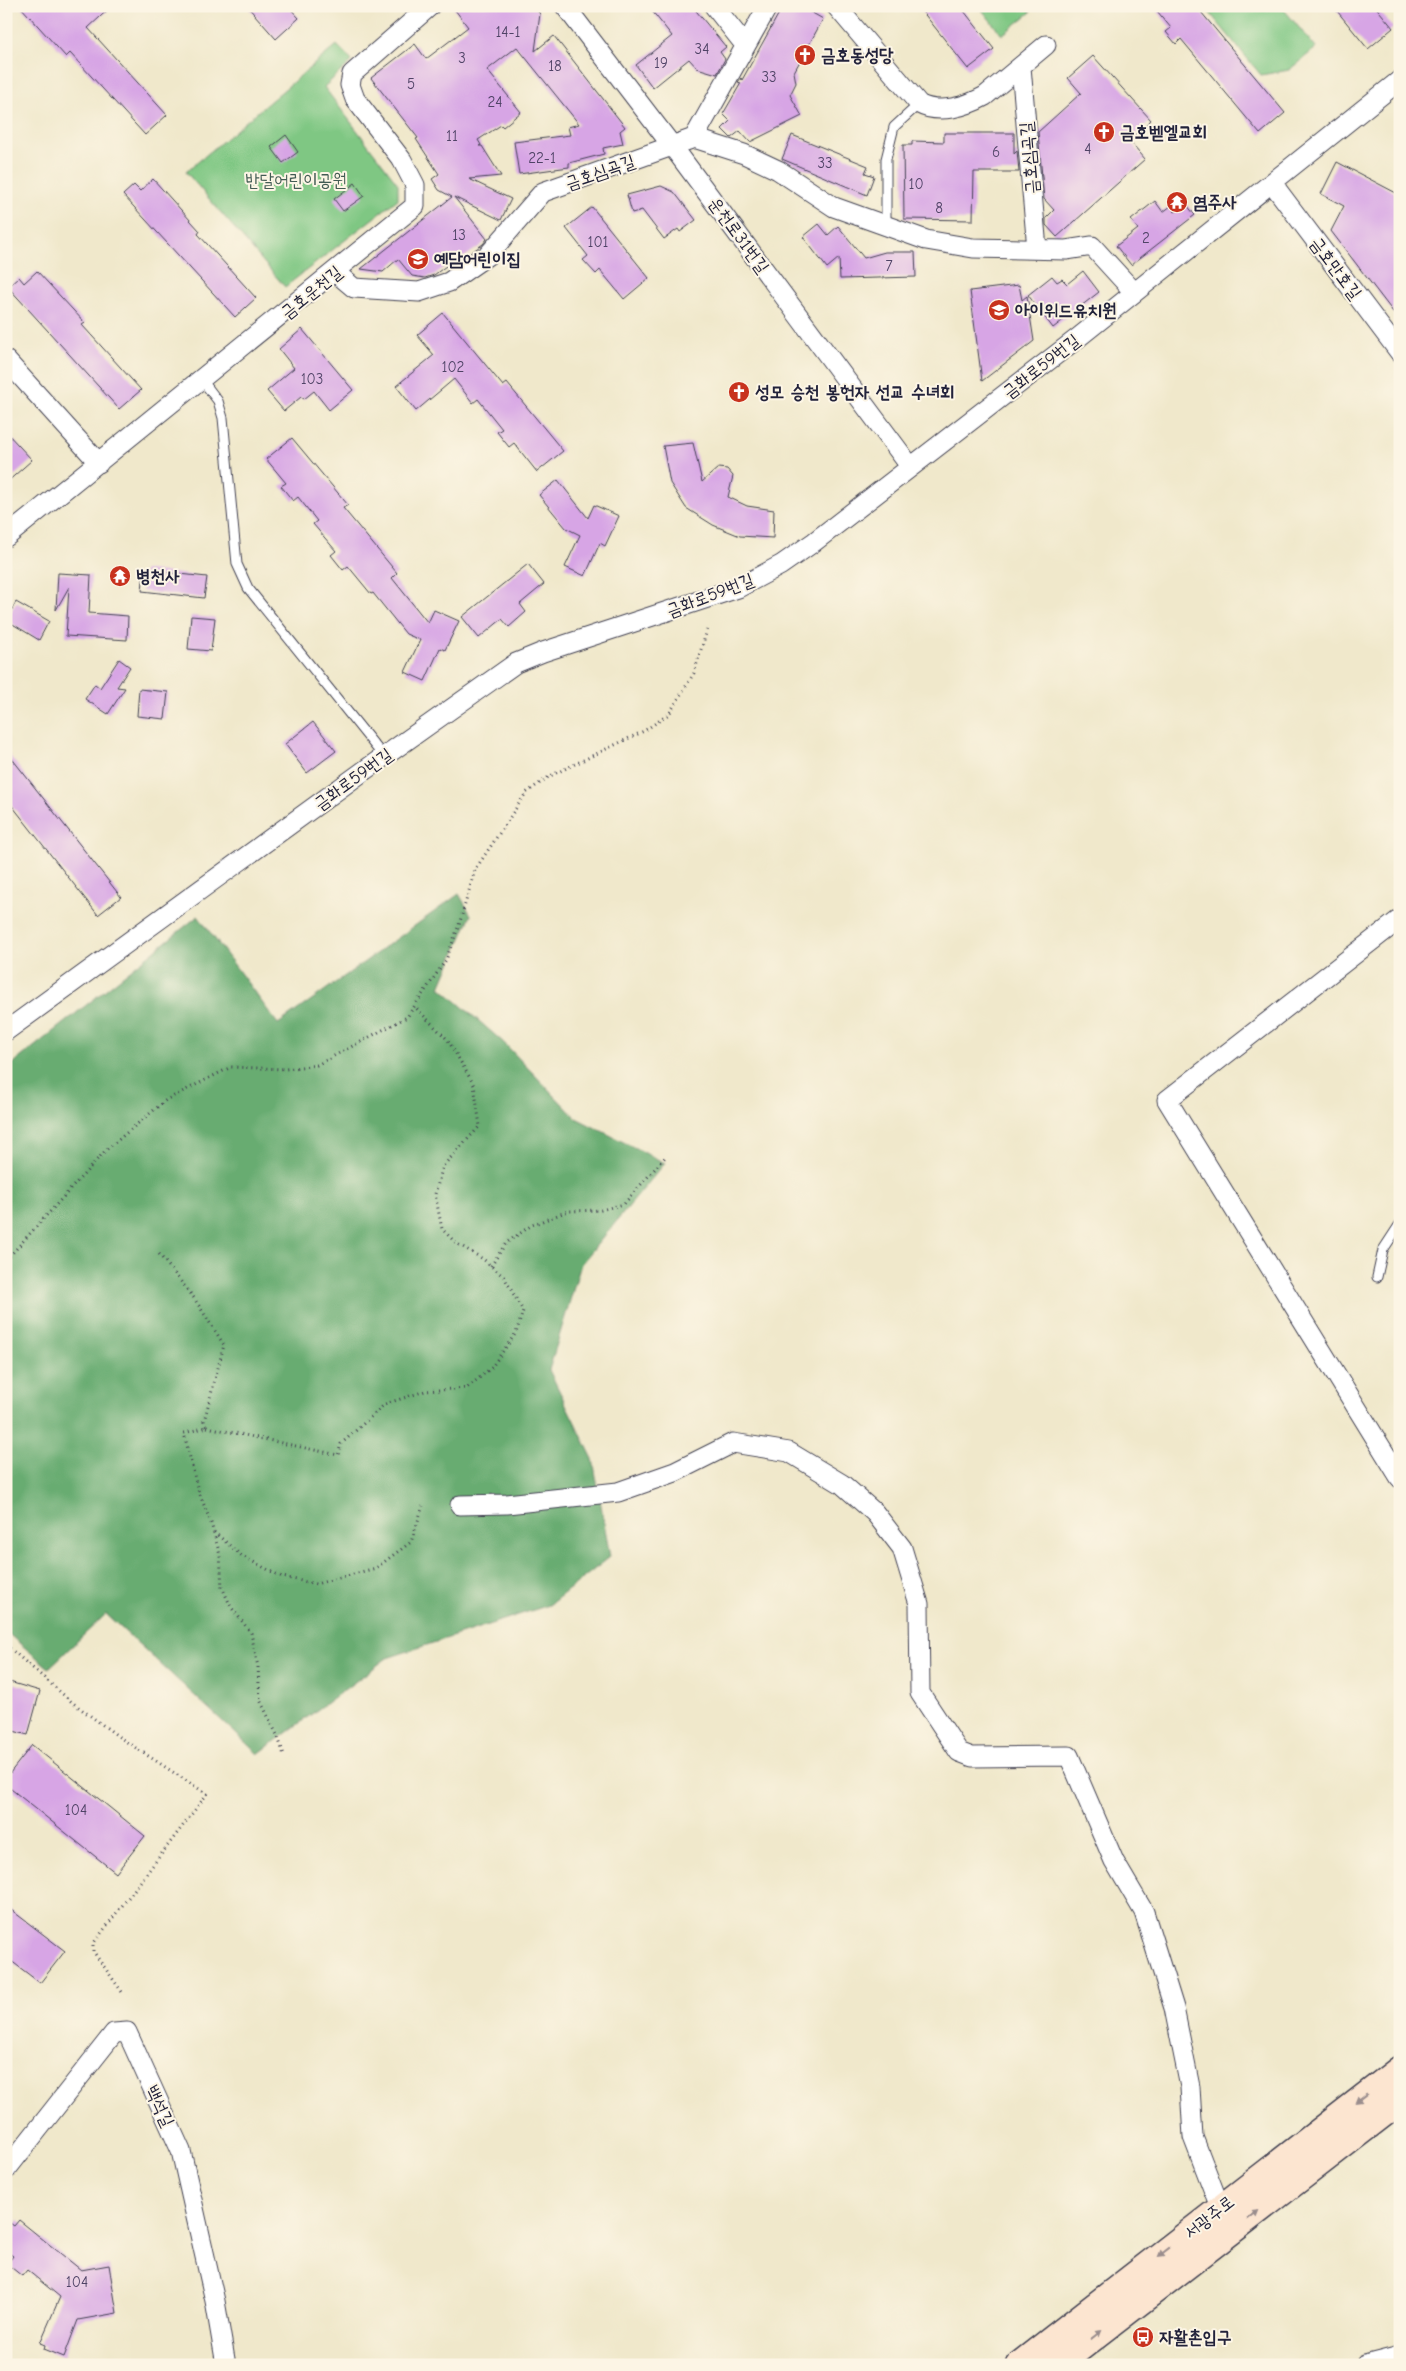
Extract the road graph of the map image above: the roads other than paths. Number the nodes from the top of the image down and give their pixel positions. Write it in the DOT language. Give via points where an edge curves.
graph roads {
  1 [pos="430,6"];
  2 [pos="565,6"];
  3 [pos="714,6"];
  4 [pos="768,6"];
  5 [pos="836,6"];
  6 [pos="745,45"];
  7 [pos="1046,45"];
  8 [pos="1020,67"];
  9 [pos="1400,80"];
  10 [pos="920,104"];
  11 [pos="694,138"];
  12 [pos="673,147"];
  13 [pos="1272,183"];
  14 [pos="886,226"];
  15 [pos="1037,249"];
  16 [pos="335,272"];
  17 [pos="1134,292"];
  18 [pos="1400,353"];
  19 [pos="6,360"];
  20 [pos="202,380"];
  21 [pos="98,463"];
  22 [pos="910,466"];
  23 [pos="6,537"];
  24 [pos="384,756"];
  25 [pos="1400,919"];
  26 [pos="6,1030"];
  27 [pos="1400,1224"];
  28 [pos="1377,1277"];
  29 [pos="1400,1478"];
  30 [pos="460,1505"];
  31 [pos="1400,2068"];
  32 [pos="1400,2101"];
  33 [pos="6,2170"];
  34 [pos="1221,2208"];
  35 [pos="1230,2232"];
  36 [pos="1400,2356"];
  37 [pos="226,2365"];
  38 [pos="1018,2365"];
  39 [pos="1058,2365"];
  40 [pos="1365,2365"];
  1 -- 16 [label="street, 금호운천길" via="352,74 350,85 355,99 411,176 415,185 415,206"];
  2 -- 12 [label="street, 운천로31번길"];
  3 -- 6 [label="street"];
  4 -- 6 [label="street"];
  5 -- 10 [label="street"];
  6 -- 11 [label="street"];
  7 -- 8 [label="street"];
  8 -- 10 [label="street" via="975,102 938,110"];
  8 -- 15 [label="street, 금호심곡길"];
  9 -- 13 [label="street, 금화로59번길"];
  10 -- 14 [label="lane" via="894,127 886,159"];
  11 -- 12 [label="street, 금호심곡길"];
  11 -- 14 [label="street" via="744,154 778,170 834,207"];
  12 -- 16 [label="street, 금호심곡길" via="542,192 488,255 449,282 419,292 354,288"];
  12 -- 22 [label="street, 운천로31번길"];
  13 -- 17 [label="street, 금화로59번길"];
  13 -- 18 [label="street, 금호만호길"];
  14 -- 15 [label="street" via="926,240 973,248"];
  15 -- 17 [label="street" via="1066,250 1092,246"];
  16 -- 20 [label="street, 금호운천길"];
  17 -- 22 [label="street, 금화로59번길"];
  19 -- 21 [label="street"];
  20 -- 21 [label="street, 금호운천길"];
  20 -- 24 [label="lane" via="218,401 223,418 237,564 248,588"];
  21 -- 23 [label="street, 금호운천길"];
  22 -- 24 [label="street, 금화로59번길" via="781,565 738,588 516,663"];
  24 -- 26 [label="street, 금화로59번길"];
  25 -- 29 [label="street" via="1167,1100"];
  27 -- 28 [label="lane" via="1383,1250"];
  30 -- 34 [label="street" via="508,1504 618,1492 675,1472 733,1443 789,1452 842,1484 875,1513 902,1548 919,1604 920,1693 959,1752 972,1757 1069,1756 1114,1861 1144,1912 1174,2008 1190,2087 1192,2137"];
  31 -- 34 [label="street, 서광주로, one-way"];
  35 -- 32 [label="street, 서광주로, one-way"];
  33 -- 37 [label="street, 백석길" via="114,2033 127,2032 181,2152 215,2300"];
  34 -- 35 [label="street"];
  34 -- 38 [label="street, 서광주로, one-way"];
  39 -- 35 [label="street, 서광주로, one-way"];
  36 -- 40 [label="street"];
}
